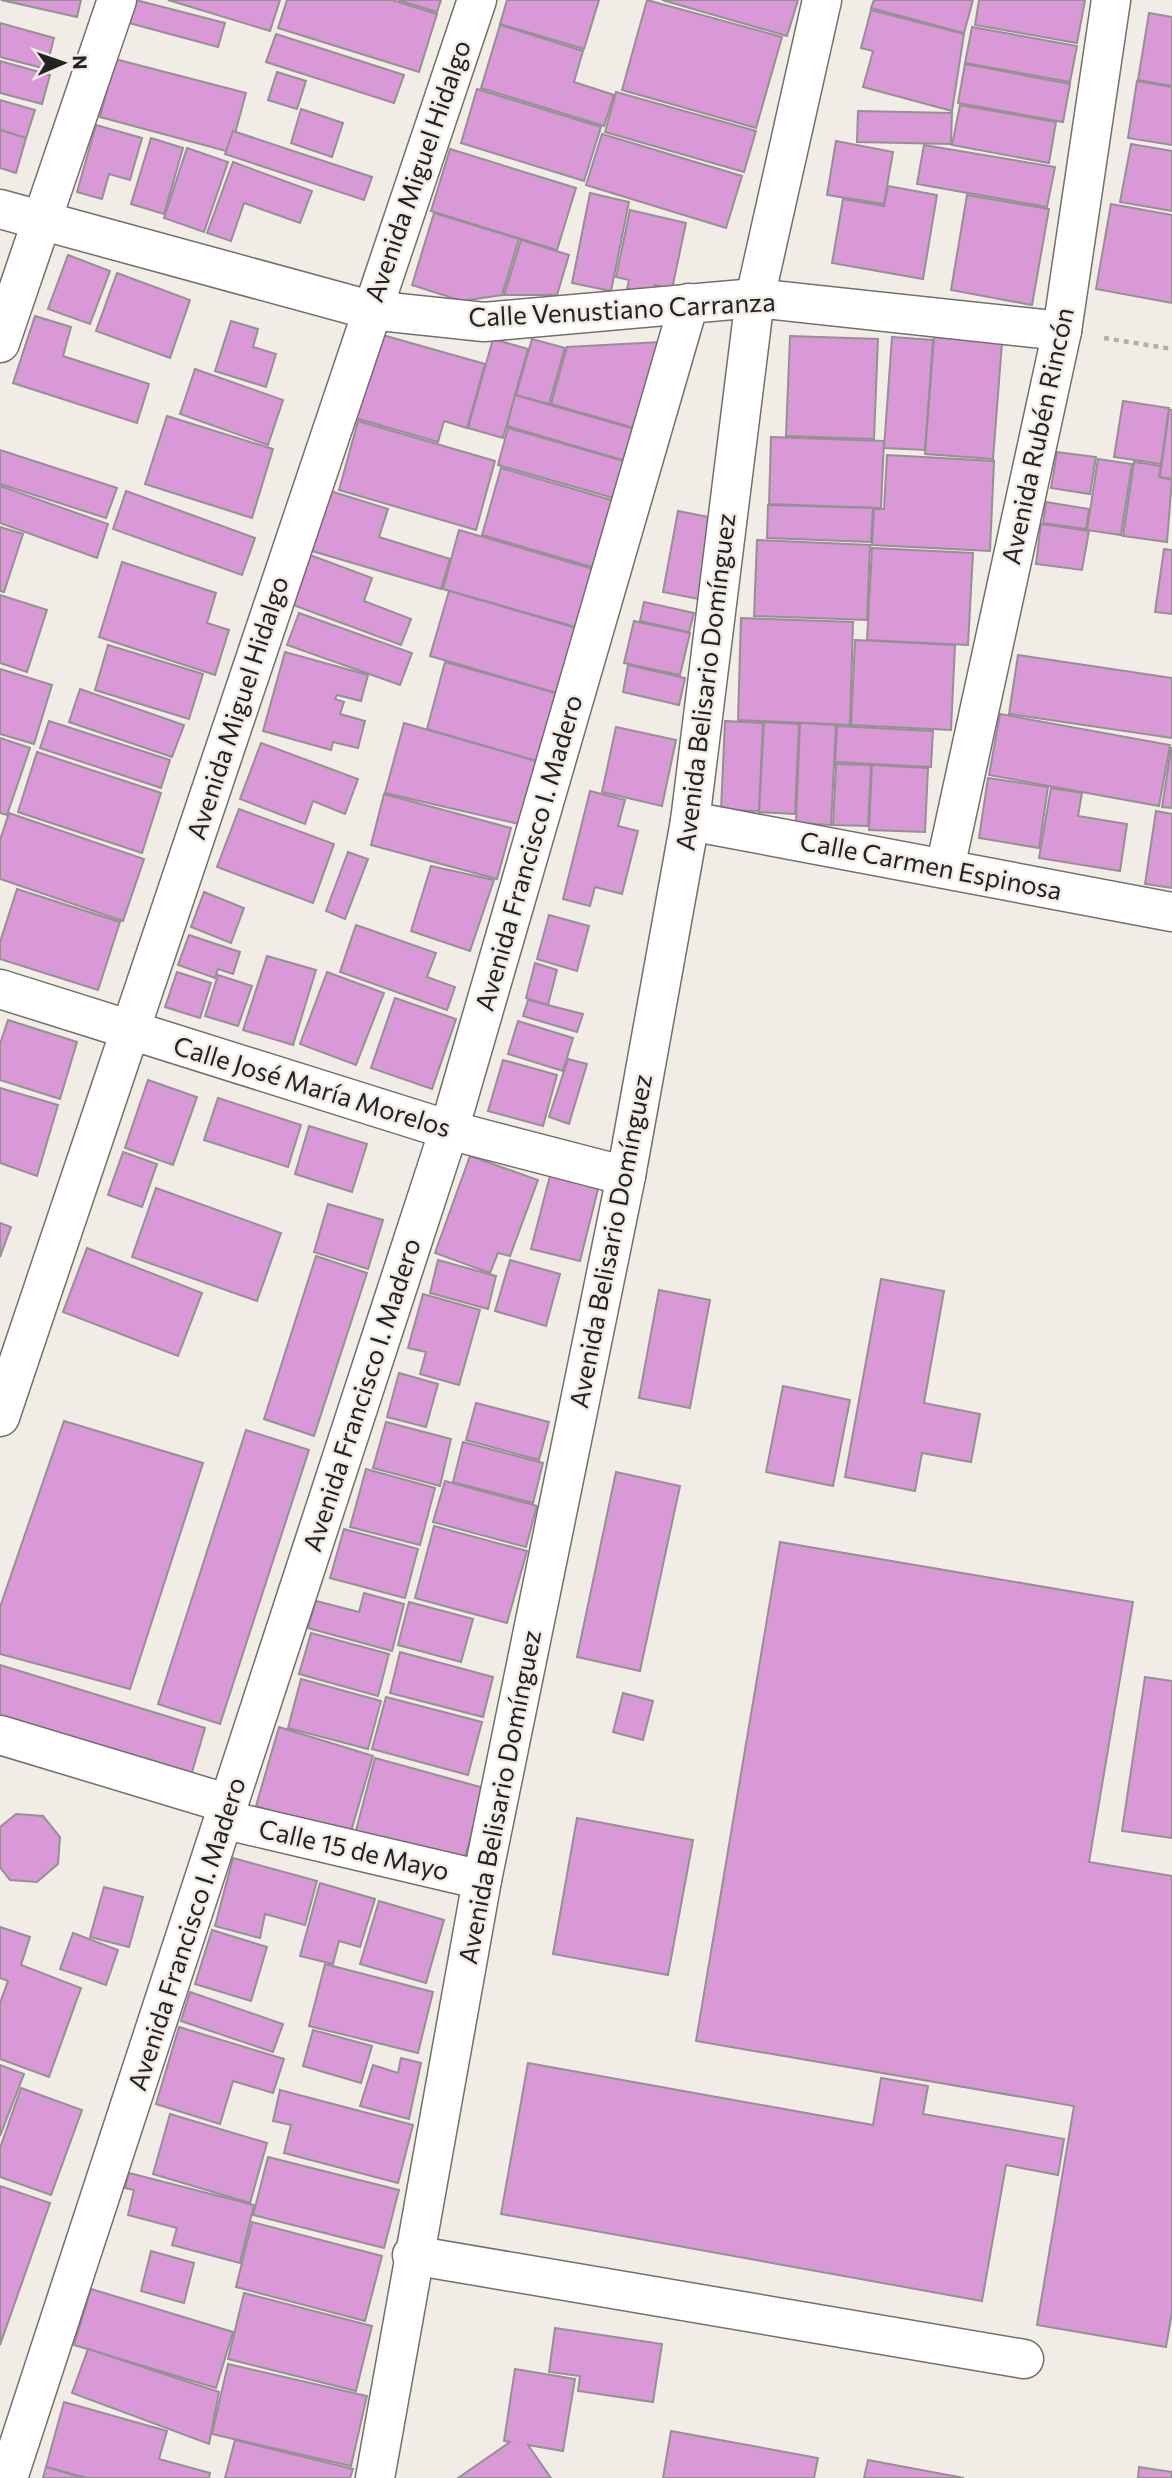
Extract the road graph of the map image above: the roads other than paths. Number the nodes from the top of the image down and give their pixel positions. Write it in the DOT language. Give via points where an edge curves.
graph roads {
  1 [pos="117,0"];
  2 [pos="477,0"];
  3 [pos="822,0"];
  4 [pos="1111,0"];
  5 [pos="0,209"];
  6 [pos="41,222"];
  7 [pos="755,298"];
  8 [pos="689,303"];
  9 [pos="370,310"];
  10 [pos="1062,331"];
  11 [pos="0,343"];
  12 [pos="690,821"];
  13 [pos="945,868"];
  14 [pos="1172,912"];
  15 [pos="0,989"];
  16 [pos="130,1031"];
  17 [pos="449,1130"];
  18 [pos="626,1176"];
  19 [pos="0,1417"];
  20 [pos="0,1735"];
  21 [pos="227,1812"];
  22 [pos="482,1880"];
  23 [pos="412,2255"];
  24 [pos="1024,2359"];
  25 [pos="8,2478"];
  26 [pos="374,2478"];
  1 -- 6 [label="street"];
  2 -- 9 [label="street, Avenida Miguel Hidalgo"];
  3 -- 7 [label="street, Avenida Belisario Domínguez"];
  4 -- 10 [label="street, Avenida Rubén Rincón"];
  5 -- 6 [label="street, Calle Venustiano Carranza"];
  6 -- 9 [label="street, Calle Venustiano Carranza"];
  6 -- 11 [label="street"];
  7 -- 8 [label="street, Calle Venustiano Carranza"];
  7 -- 10 [label="street, Calle Venustiano Carranza"];
  7 -- 12 [label="street, Avenida Belisario Domínguez"];
  8 -- 9 [label="street, Calle Venustiano Carranza" via="484,322"];
  8 -- 17 [label="street, Avenida Francisco I. Madero"];
  9 -- 16 [label="street, Avenida Miguel Hidalgo"];
  10 -- 13 [label="street, Avenida Rubén Rincón"];
  12 -- 13 [label="street, Calle Carmen Espinosa"];
  12 -- 18 [label="street, Avenida Belisario Domínguez"];
  13 -- 14 [label="street, Calle Carmen Espinosa"];
  15 -- 16 [label="street, Calle José María Morelos"];
  16 -- 17 [label="street, Calle José María Morelos"];
  16 -- 19 [label="street, Avenida Miguel Hidalgo"];
  17 -- 18 [label="street, Calle José María Morelos"];
  17 -- 21 [label="street, Avenida Francisco I. Madero"];
  18 -- 22 [label="street, Avenida Belisario Domínguez"];
  20 -- 21 [label="street, Calle 15 de Mayo"];
  21 -- 22 [label="street, Calle 15 de Mayo"];
  21 -- 25 [label="street, Avenida Francisco I. Madero"];
  22 -- 23 [label="street, Avenida Belisario Domínguez"];
  23 -- 24 [label="street"];
  23 -- 26 [label="street, Avenida Belisario Domínguez"];
}
